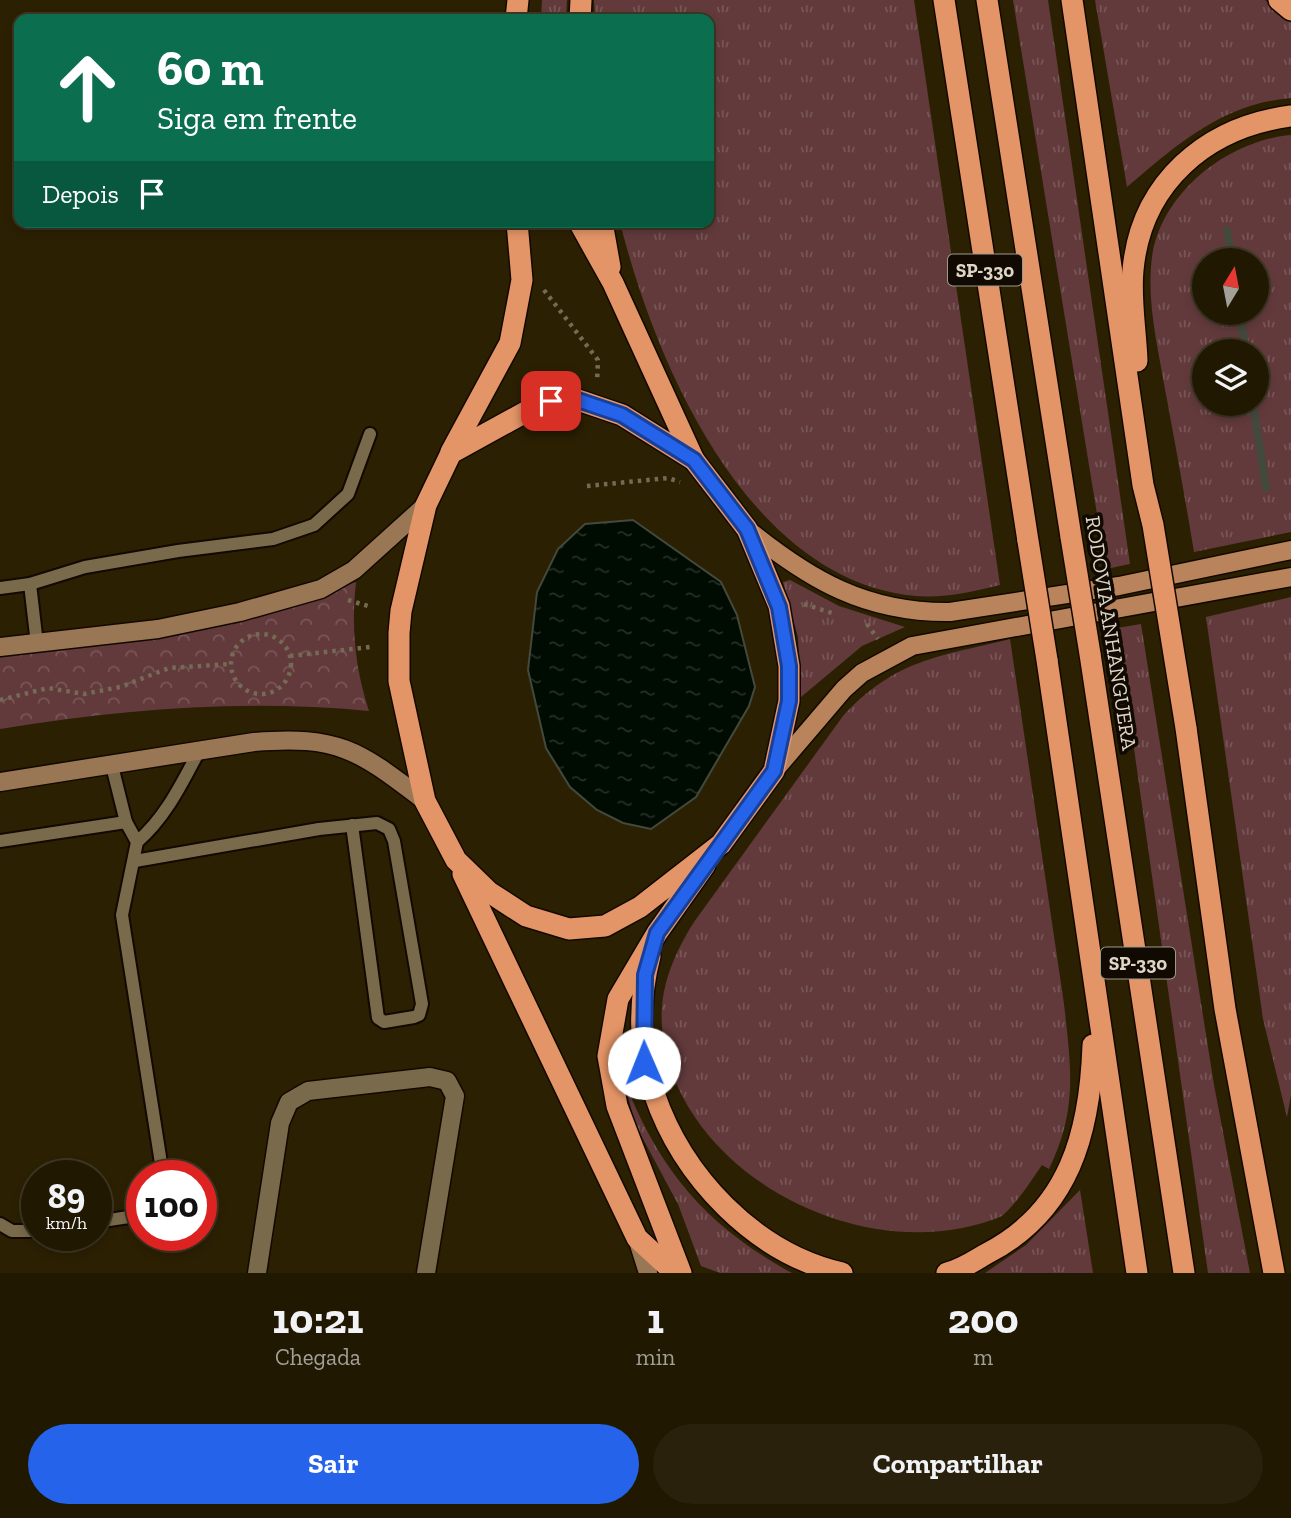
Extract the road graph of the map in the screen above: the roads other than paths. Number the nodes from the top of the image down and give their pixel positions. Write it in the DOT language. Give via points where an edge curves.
graph roads {
  1 [pos="932,0"];
  2 [pos="944,0"];
  3 [pos="987,0"];
  4 [pos="1072,0"];
  5 [pos="1279,0"];
  6 [pos="1291,10"];
  7 [pos="953,65"];
  8 [pos="1291,116"];
  9 [pos="518,228"];
  10 [pos="582,228"];
  11 [pos="603,228"];
  12 [pos="613,283"];
  13 [pos="370,434"];
  14 [pos="451,453"];
  15 [pos="694,460"];
  16 [pos="1143,485"];
  17 [pos="426,505"];
  18 [pos="747,529"];
  19 [pos="1291,550"];
  20 [pos="1291,577"];
  21 [pos="30,584"];
  22 [pos="0,589"];
  23 [pos="37,644"];
  24 [pos="0,647"];
  25 [pos="198,753"];
  26 [pos="112,766"];
  27 [pos="774,771"];
  28 [pos="0,782"];
  29 [pos="425,802"];
  30 [pos="126,822"];
  31 [pos="352,825"];
  32 [pos="0,841"];
  33 [pos="137,842"];
  34 [pos="721,844"];
  35 [pos="135,860"];
  36 [pos="456,860"];
  37 [pos="657,933"];
  38 [pos="1095,994"];
  39 [pos="160,1160"];
  40 [pos="0,1223"];
  41 [pos="21,1231"];
  42 [pos="638,1238"];
  43 [pos="257,1273"];
  44 [pos="426,1273"];
  45 [pos="648,1273"];
  46 [pos="675,1273"];
  47 [pos="681,1273"];
  48 [pos="842,1273"];
  49 [pos="947,1273"];
  50 [pos="1137,1273"];
  51 [pos="1184,1273"];
  52 [pos="1274,1273"];
  1 -- 7 [label="highway"];
  2 -- 7 [label="highway, SP-330"];
  3 -- 51 [label="highway, RODOVIA ANHANGUERA / SP-330, bridge"];
  4 -- 16 [label="highway"];
  5 -- 6 [label="highway"];
  7 -- 38 [label="highway, SP-330, bridge"];
  8 -- 16 [label="highway" via="1270,118 1220,137 1182,164 1155,195 1139,232 1133,272"];
  9 -- 14 [label="highway" via="522,280 510,343"];
  10 -- 12 [label="highway"];
  11 -- 12 [label="highway"];
  12 -- 15 [label="highway"];
  13 -- 21 [label="lane" via="348,494 314,525 273,539 85,567"];
  14 -- 15 [label="highway" via="551,401 575,399 622,415"];
  14 -- 17 [label="highway"];
  15 -- 18 [label="highway"];
  16 -- 52 [label="highway, bridge" via="1186,728 1242,1113"];
  17 -- 23 [label="street" via="354,570 321,589 158,629"];
  17 -- 29 [label="highway" via="401,611 399,681"];
  18 -- 19 [label="main road" via="790,564 852,597 922,613 1119,586"];
  18 -- 27 [label="highway" via="779,607 789,666 789,701"];
  20 -- 27 [label="main road" via="912,646 862,673 844,689"];
  21 -- 22 [label="lane"];
  21 -- 23 [label="lane"];
  23 -- 24 [label="street"];
  25 -- 26 [label="street"];
  25 -- 29 [label="street" via="296,738 337,745 367,757"];
  25 -- 33 [label="lane" via="172,802"];
  26 -- 28 [label="street"];
  26 -- 30 [label="lane"];
  27 -- 34 [label="highway"];
  29 -- 36 [label="highway"];
  30 -- 32 [label="lane"];
  30 -- 33 [label="lane"];
  31 -- 31 [label="lane" via="378,1018 384,1023 414,1017 422,1004 394,841 377,823"];
  31 -- 35 [label="lane"];
  33 -- 35 [label="lane"];
  34 -- 36 [label="highway" via="640,907 605,926 569,929 526,916 489,892"];
  34 -- 37 [label="highway"];
  35 -- 39 [label="lane" via="122,915"];
  36 -- 42 [label="highway"];
  37 -- 47 [label="highway" via="618,999 608,1056 617,1106"];
  37 -- 48 [label="highway" via="645,975 644,1063 666,1128 691,1168 733,1215 781,1248 822,1269"];
  38 -- 49 [label="highway" via="1091,1095 1083,1137 1066,1177 1043,1210 1006,1245"];
  38 -- 50 [label="highway, SP-330"];
  40 -- 41 [label="lane"];
  42 -- 45 [label="street"];
  42 -- 46 [label="highway"];
  43 -- 44 [label="street" via="281,1123 289,1101 308,1091 430,1077 447,1081 455,1096"];
}
